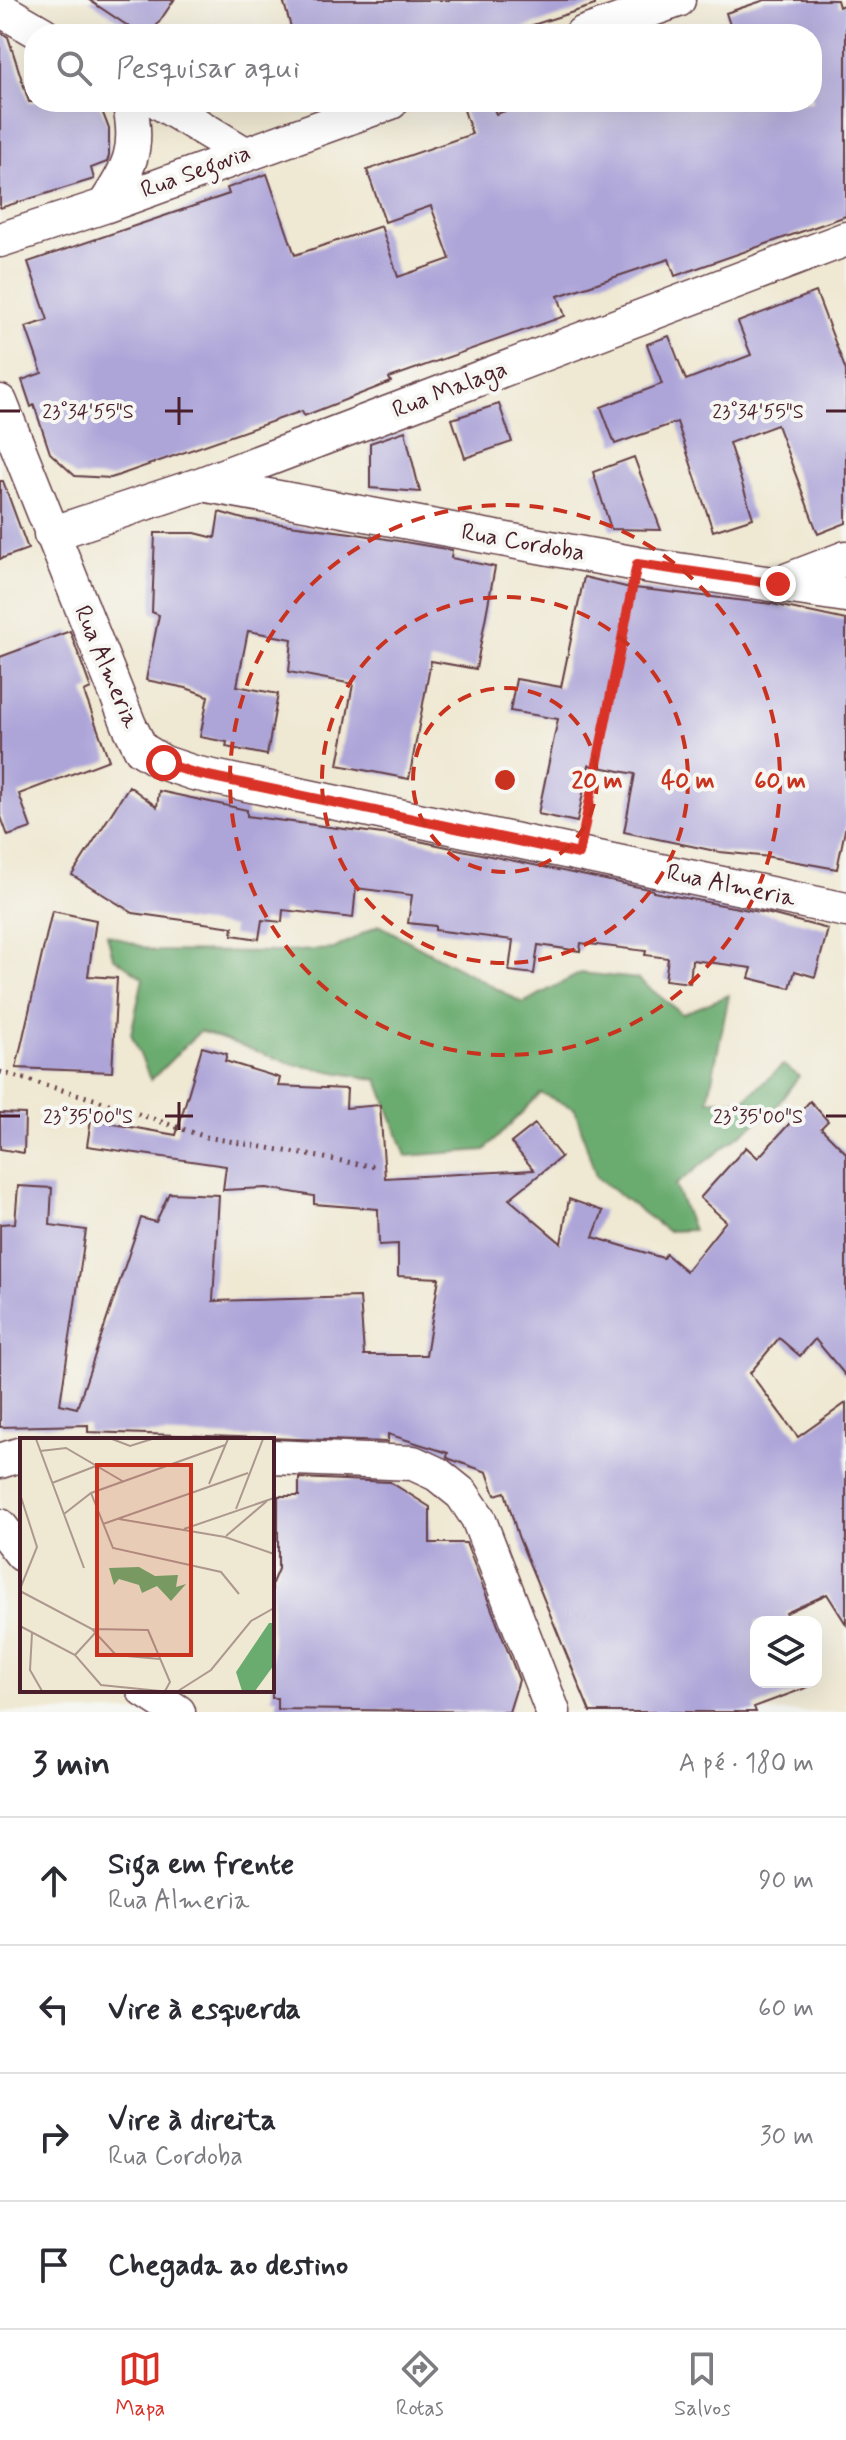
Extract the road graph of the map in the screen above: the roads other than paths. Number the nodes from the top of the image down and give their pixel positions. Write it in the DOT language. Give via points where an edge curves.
graph roads {
  1 [pos="678,0"];
  2 [pos="0,9"];
  3 [pos="26,24"];
  4 [pos="610,24"];
  5 [pos="131,112"];
  6 [pos="176,112"];
  7 [pos="363,112"];
  8 [pos="245,154"];
  9 [pos="104,206"];
  10 [pos="846,239"];
  11 [pos="0,240"];
  12 [pos="0,402"];
  13 [pos="202,484"];
  14 [pos="51,534"];
  15 [pos="846,558"];
  16 [pos="778,584"];
  17 [pos="846,595"];
  18 [pos="846,910"];
  19 [pos="20,1455"];
  20 [pos="274,1457"];
  21 [pos="0,1461"];
  22 [pos="0,1526"];
  23 [pos="20,1551"];
  24 [pos="147,1692"];
  25 [pos="178,1712"];
  26 [pos="553,1712"];
  1 -- 4 [label="street"];
  2 -- 3 [label="street"];
  5 -- 9 [label="street" via="134,152"];
  6 -- 8 [label="street"];
  7 -- 8 [label="street, Rua Segovia"];
  8 -- 9 [label="street, Rua Segovia"];
  9 -- 11 [label="street, Rua Segovia"];
  10 -- 13 [label="street, Rua Malaga"];
  12 -- 14 [label="street, Rua Almeria"];
  13 -- 14 [label="street, Rua Malaga"];
  13 -- 16 [label="street, Rua Cordoba" via="637,564"];
  14 -- 18 [label="street, Rua Almeria" via="141,749 164,763"];
  15 -- 16 [label="street"];
  16 -- 17 [label="street, Rua Cordoba"];
  19 -- 21 [label="street"];
  20 -- 26 [label="street" via="413,1463 462,1494 478,1518"];
  22 -- 23 [label="street"];
  24 -- 25 [label="street"];
}
